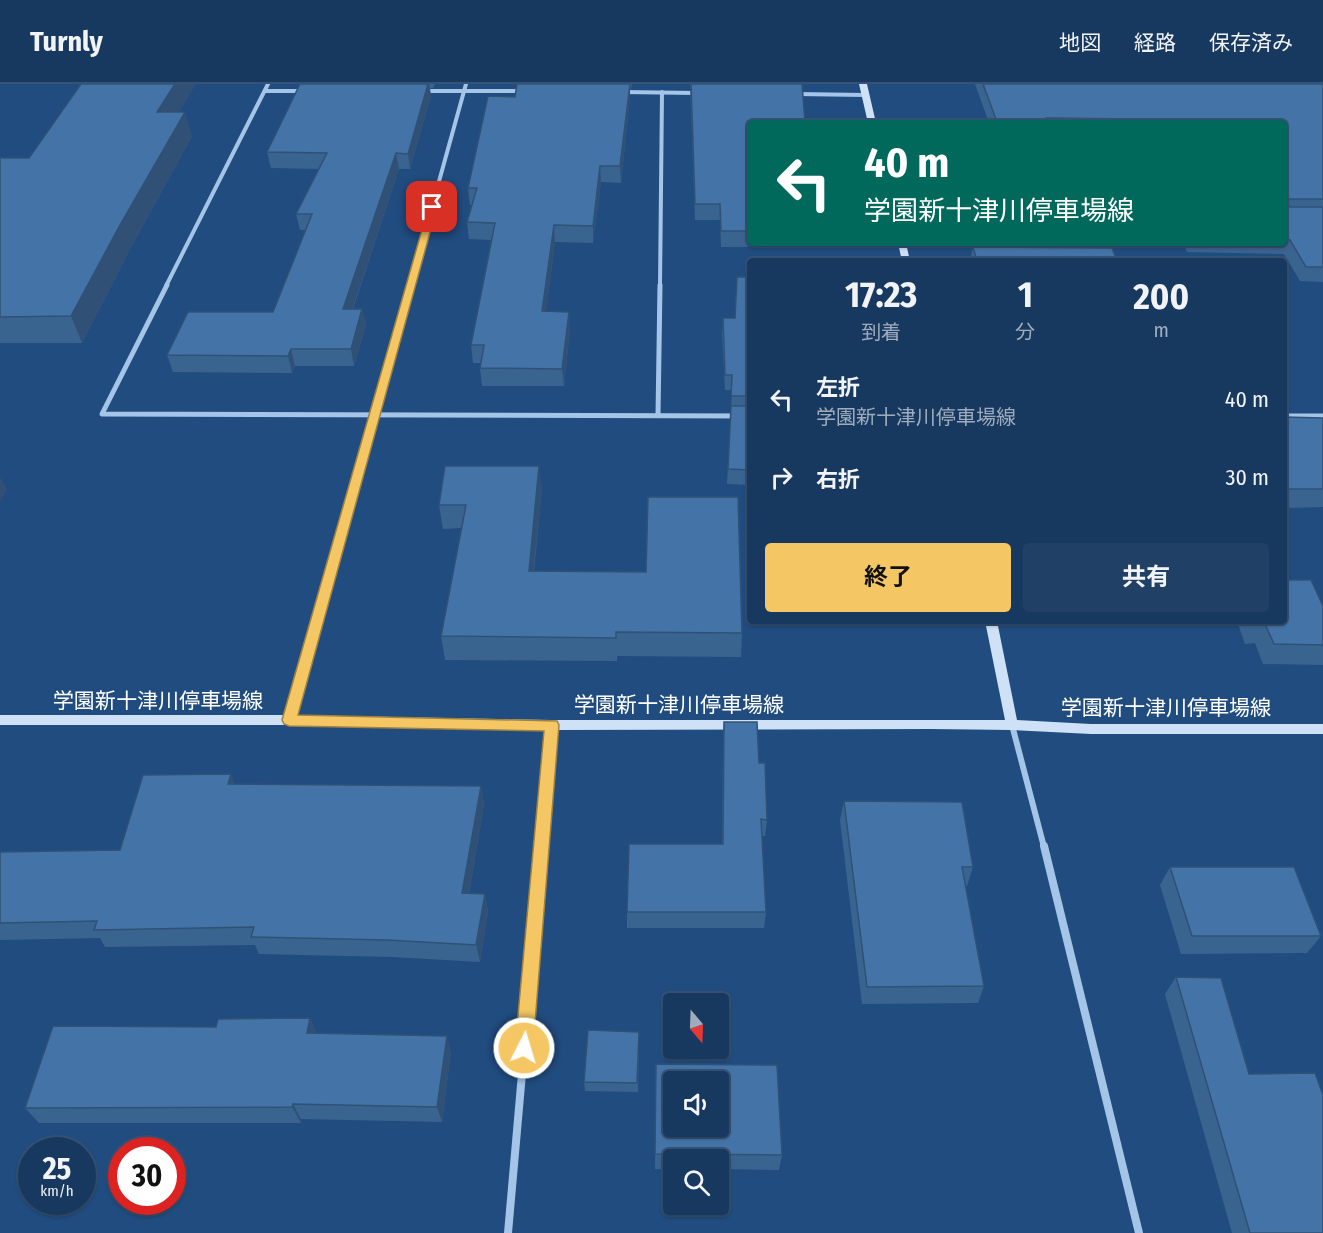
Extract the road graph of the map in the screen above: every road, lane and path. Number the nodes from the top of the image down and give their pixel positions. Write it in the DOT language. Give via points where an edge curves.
graph roads {
  1 [pos="268,84"];
  2 [pos="466,84"];
  3 [pos="863,84"];
  4 [pos="265,91"];
  5 [pos="312,91"];
  6 [pos="417,91"];
  7 [pos="464,91"];
  8 [pos="534,92"];
  9 [pos="615,92"];
  10 [pos="662,92"];
  11 [pos="698,93"];
  12 [pos="793,94"];
  13 [pos="865,95"];
  14 [pos="871,120"];
  15 [pos="375,415"];
  16 [pos="658,415"];
  17 [pos="747,416"];
  18 [pos="1287,416"];
  19 [pos="1323,416"];
  20 [pos="992,624"];
  21 [pos="0,720"];
  22 [pos="289,720"];
  23 [pos="1011,724"];
  24 [pos="552,725"];
  25 [pos="1323,729"];
  26 [pos="508,1233"];
  27 [pos="1139,1233"];
  1 -- 4 [label="street"];
  2 -- 7 [label="street"];
  3 -- 13 [label="main road"];
  4 -- 5 [label="street"];
  4 -- 15 [label="street" via="102,414"];
  6 -- 7 [label="street"];
  7 -- 8 [label="street"];
  7 -- 15 [label="street"];
  9 -- 10 [label="street"];
  10 -- 11 [label="street"];
  10 -- 16 [label="street"];
  12 -- 13 [label="street"];
  13 -- 14 [label="main road"];
  15 -- 16 [label="street"];
  15 -- 22 [label="street"];
  16 -- 17 [label="street"];
  18 -- 19 [label="street"];
  20 -- 23 [label="main road"];
  21 -- 22 [label="main road, 学園新十津川停車場線"];
  22 -- 24 [label="main road, 学園新十津川停車場線"];
  23 -- 24 [label="main road, 学園新十津川停車場線"];
  23 -- 25 [label="main road, 学園新十津川停車場線" via="1091,729"];
  23 -- 27 [label="street"];
  24 -- 26 [label="street"];
}
